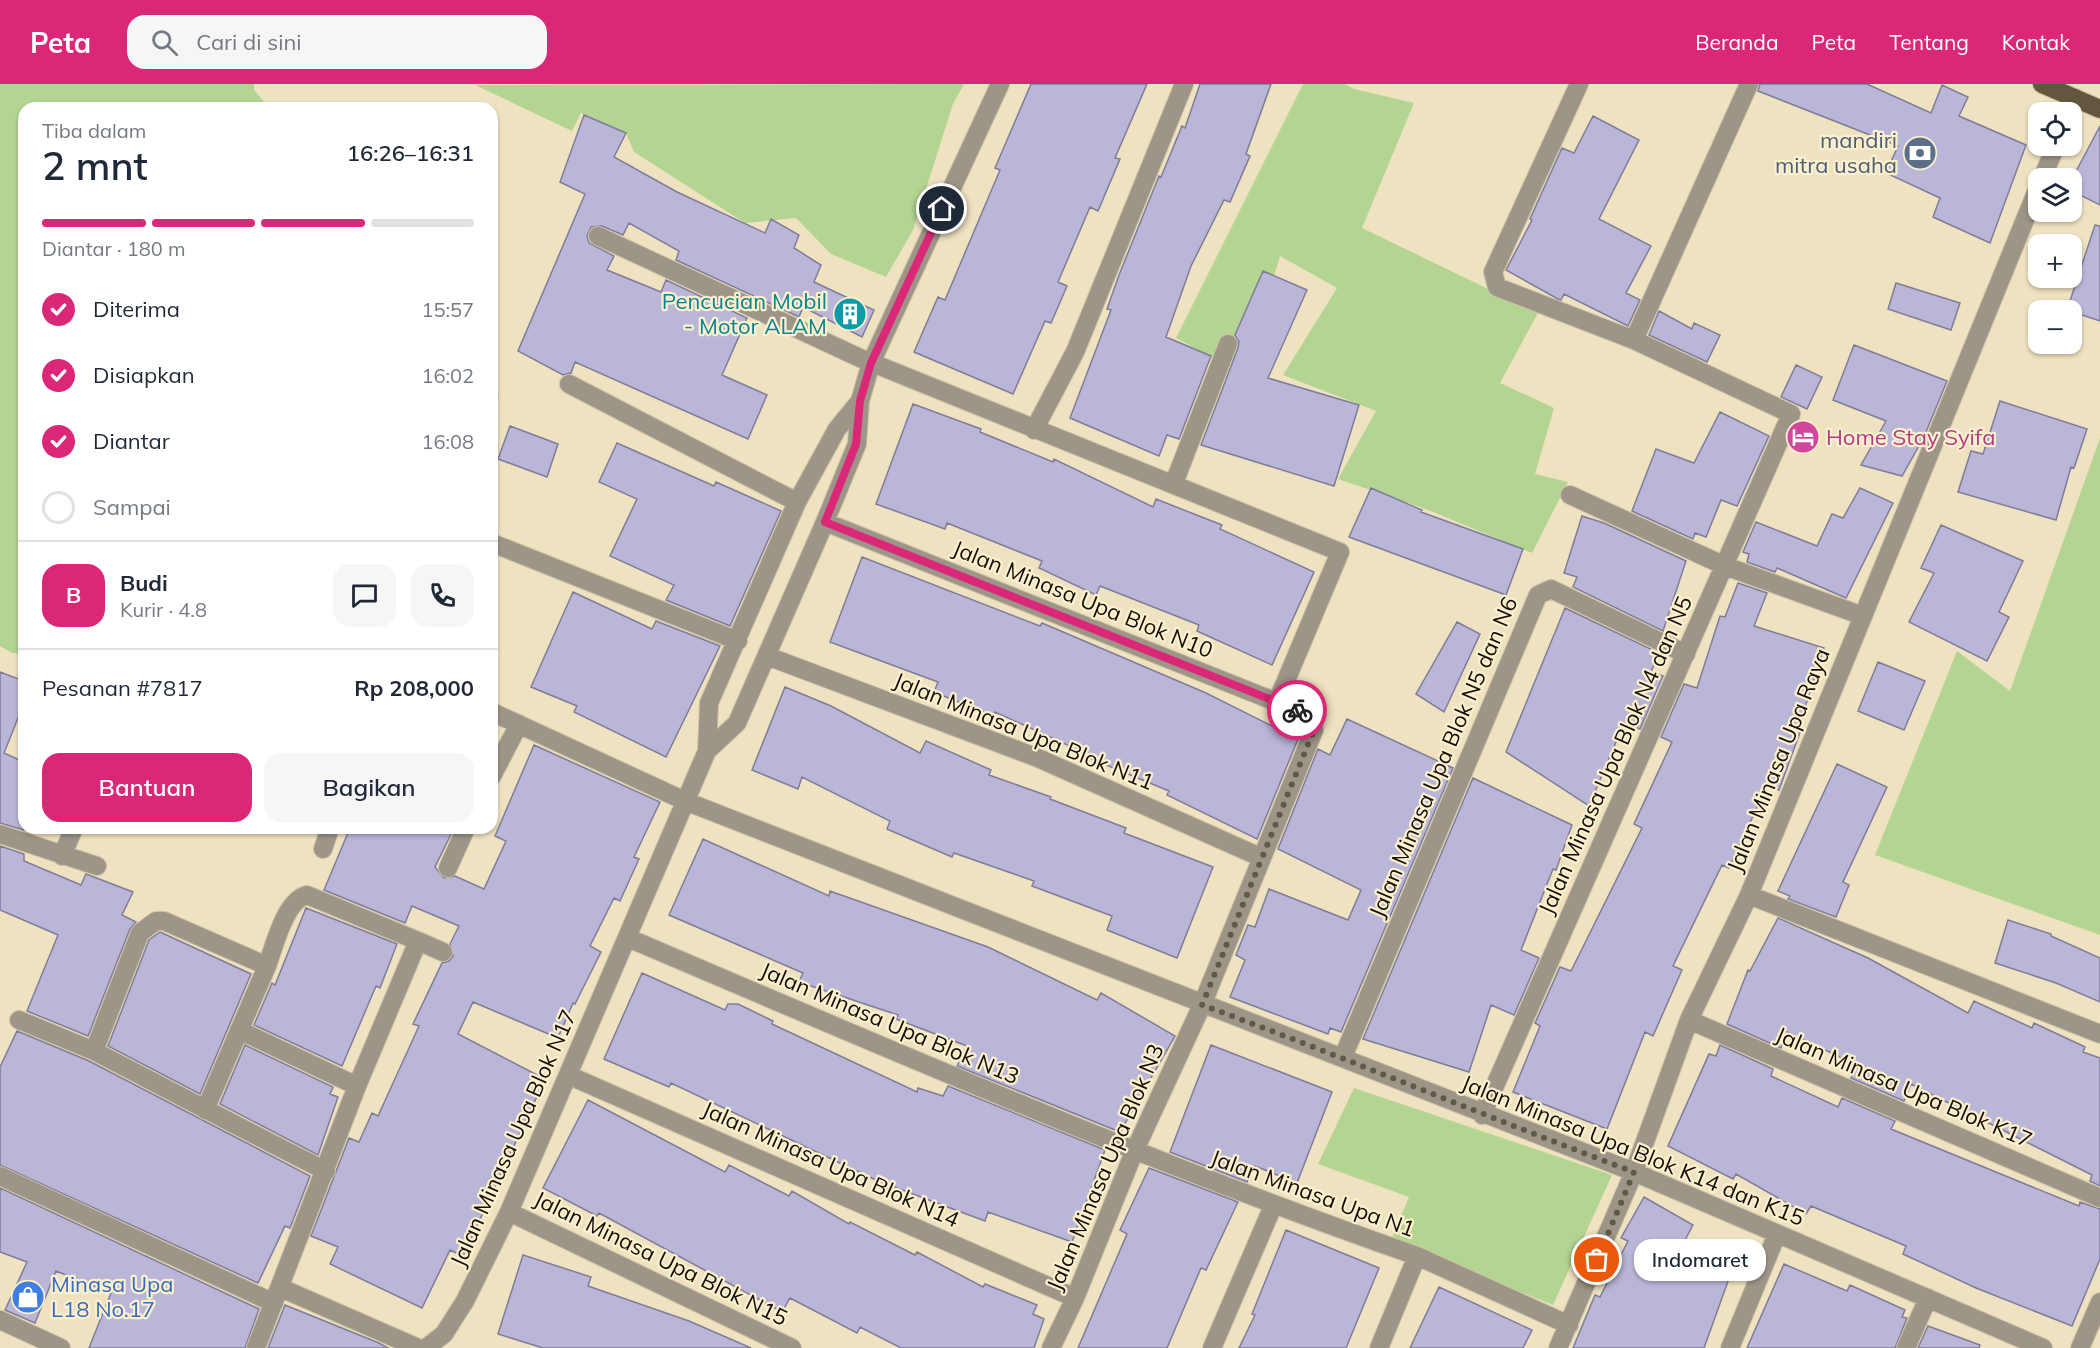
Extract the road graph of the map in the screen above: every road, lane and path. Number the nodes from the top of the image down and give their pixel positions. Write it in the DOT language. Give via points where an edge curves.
graph roads {
  1 [pos="1000,84"];
  2 [pos="1184,84"];
  3 [pos="1579,84"];
  4 [pos="1749,84"];
  5 [pos="2042,84"];
  6 [pos="2068,102"];
  7 [pos="2082,106"];
  8 [pos="2100,109"];
  9 [pos="2028,212"];
  10 [pos="598,236"];
  11 [pos="1634,340"];
  12 [pos="1228,344"];
  13 [pos="871,363"];
  14 [pos="569,384"];
  15 [pos="860,401"];
  16 [pos="1034,430"];
  17 [pos="1174,483"];
  18 [pos="1570,495"];
  19 [pos="797,502"];
  20 [pos="825,522"];
  21 [pos="498,545"];
  22 [pos="1725,566"];
  23 [pos="1863,615"];
  24 [pos="738,641"];
  25 [pos="1686,654"];
  26 [pos="767,656"];
  27 [pos="1277,702"];
  28 [pos="498,715"];
  29 [pos="519,724"];
  30 [pos="1314,730"];
  31 [pos="707,751"];
  32 [pos="498,764"];
  33 [pos="685,801"];
  34 [pos="0,834"];
  35 [pos="71,834"];
  36 [pos="328,834"];
  37 [pos="463,834"];
  38 [pos="323,849"];
  39 [pos="62,856"];
  40 [pos="1260,857"];
  41 [pos="97,866"];
  42 [pos="447,868"];
  43 [pos="1749,895"];
  44 [pos="628,938"];
  45 [pos="418,941"];
  46 [pos="443,952"];
  47 [pos="267,966"];
  48 [pos="1202,1005"];
  49 [pos="19,1020"];
  50 [pos="1689,1020"];
  51 [pos="239,1030"];
  52 [pos="2100,1034"];
  53 [pos="94,1051"];
  54 [pos="1343,1057"];
  55 [pos="568,1075"];
  56 [pos="357,1086"];
  57 [pos="205,1110"];
  58 [pos="1482,1115"];
  59 [pos="1134,1152"];
  60 [pos="326,1171"];
  61 [pos="1634,1172"];
  62 [pos="0,1176"];
  63 [pos="2100,1198"];
  64 [pos="1273,1206"];
  65 [pos="509,1212"];
  66 [pos="1777,1234"];
  67 [pos="1417,1256"];
  68 [pos="278,1295"];
  69 [pos="1075,1298"];
  70 [pos="1928,1298"];
  71 [pos="2100,1302"];
  72 [pos="0,1320"];
  73 [pos="1569,1325"];
  74 [pos="60,1348"];
  75 [pos="256,1348"];
  76 [pos="418,1348"];
  77 [pos="426,1348"];
  78 [pos="792,1348"];
  79 [pos="1051,1348"];
  80 [pos="1212,1348"];
  81 [pos="1378,1348"];
  82 [pos="1558,1348"];
  83 [pos="1730,1348"];
  84 [pos="1906,1348"];
  85 [pos="2043,1348"];
  86 [pos="2080,1348"];
  1 -- 13 [label="street"];
  2 -- 16 [label="street" via="1075,352"];
  3 -- 11 [label="street" via="1492,272 1494,282 1497,287"];
  4 -- 11 [label="street"];
  5 -- 6 [label="main road"];
  7 -- 8 [label="main road"];
  9 -- 23 [label="street, Jalan Minasa Upa Raya"];
  10 -- 13 [label="street"];
  11 -- 22 [label="street, Jalan Minasa Upa Blok N4 dan N5" via="1791,414"];
  12 -- 17 [label="street"];
  13 -- 15 [label="street"];
  13 -- 16 [label="street"];
  14 -- 19 [label="street"];
  15 -- 19 [label="street" via="837,429"];
  15 -- 20 [label="street" via="856,444"];
  16 -- 17 [label="street"];
  17 -- 27 [label="street" via="1340,552"];
  18 -- 22 [label="street"];
  19 -- 24 [label="street"];
  20 -- 26 [label="street"];
  20 -- 27 [label="street, Jalan Minasa Upa Blok N10"];
  21 -- 24 [label="street"];
  22 -- 23 [label="street"];
  22 -- 25 [label="street, Jalan Minasa Upa Blok N4 dan N5"];
  23 -- 43 [label="street, Jalan Minasa Upa Raya"];
  24 -- 31 [label="street" via="709,703"];
  25 -- 54 [label="street, Jalan Minasa Upa Blok N5 dan N6" via="1551,589 1538,595"];
  25 -- 58 [label="street, Jalan Minasa Upa Blok N4 dan N5"];
  26 -- 31 [label="street" via="737,723"];
  26 -- 40 [label="street, Jalan Minasa Upa Blok N11" via="1038,758"];
  27 -- 30 [label="street, Jalan Minasa Upa Blok N10" via="1305,714"];
  28 -- 29 [label="street, Jalan Minasa Upa Blok K14 dan K15"];
  29 -- 32 [label="street"];
  29 -- 33 [label="street, Jalan Minasa Upa Blok K14 dan K15"];
  30 -- 40 [label="street, Jalan Minasa Upa Blok N3"];
  31 -- 33 [label="street, Jalan Minasa Upa Blok N17"];
  33 -- 44 [label="street, Jalan Minasa Upa Blok N17"];
  33 -- 48 [label="street, Jalan Minasa Upa Blok K14 dan K15"];
  34 -- 39 [label="street"];
  35 -- 39 [label="street"];
  36 -- 38 [label="street"];
  37 -- 42 [label="street"];
  39 -- 41 [label="street"];
  40 -- 48 [label="street, Jalan Minasa Upa Blok N3"];
  43 -- 50 [label="street, Jalan Minasa Upa Raya"];
  43 -- 52 [label="street"];
  44 -- 55 [label="street, Jalan Minasa Upa Blok N17"];
  44 -- 59 [label="street, Jalan Minasa Upa Blok N13"];
  45 -- 46 [label="street"];
  45 -- 47 [label="street" via="307,895 288,911"];
  45 -- 56 [label="street"];
  47 -- 51 [label="street"];
  47 -- 53 [label="street" via="164,921 150,924 140,933"];
  48 -- 54 [label="street, Jalan Minasa Upa Blok K14 dan K15"];
  48 -- 59 [label="street, Jalan Minasa Upa Blok N3"];
  49 -- 53 [label="street"];
  50 -- 61 [label="street, Jalan Minasa Upa Raya"];
  50 -- 63 [label="street, Jalan Minasa Upa Blok K17"];
  51 -- 56 [label="street"];
  51 -- 57 [label="street"];
  53 -- 57 [label="street"];
  54 -- 58 [label="street, Jalan Minasa Upa Blok K14 dan K15"];
  55 -- 65 [label="street, Jalan Minasa Upa Blok N17"];
  55 -- 69 [label="street, Jalan Minasa Upa Blok N14"];
  56 -- 60 [label="street"];
  57 -- 60 [label="street"];
  58 -- 61 [label="street, Jalan Minasa Upa Blok K14 dan K15"];
  59 -- 64 [label="street, Jalan Minasa Upa N1"];
  59 -- 69 [label="street, Jalan Minasa Upa Blok N3"];
  60 -- 68 [label="street"];
  61 -- 66 [label="street, Jalan Minasa Upa Blok K14 dan K15"];
  61 -- 73 [label="street, Jalan Minasa Upa Raya"];
  62 -- 68 [label="street"];
  64 -- 67 [label="street, Jalan Minasa Upa N1"];
  64 -- 80 [label="street"];
  65 -- 77 [label="street, Jalan Minasa Upa Blok N17" via="465,1301 444,1334"];
  65 -- 78 [label="street, Jalan Minasa Upa Blok N15"];
  66 -- 70 [label="street, Jalan Minasa Upa Blok K14 dan K15"];
  66 -- 83 [label="street"];
  67 -- 73 [label="street"];
  67 -- 81 [label="street, Jalan Minasa Upa N1"];
  68 -- 75 [label="street"];
  68 -- 76 [label="street"];
  69 -- 79 [label="street, Jalan Minasa Upa Blok N3"];
  70 -- 84 [label="street"];
  70 -- 85 [label="street, Jalan Minasa Upa Blok K14 dan K15"];
  71 -- 86 [label="street"];
  72 -- 74 [label="street"];
  73 -- 82 [label="street, Jalan Minasa Upa Raya"];
}
